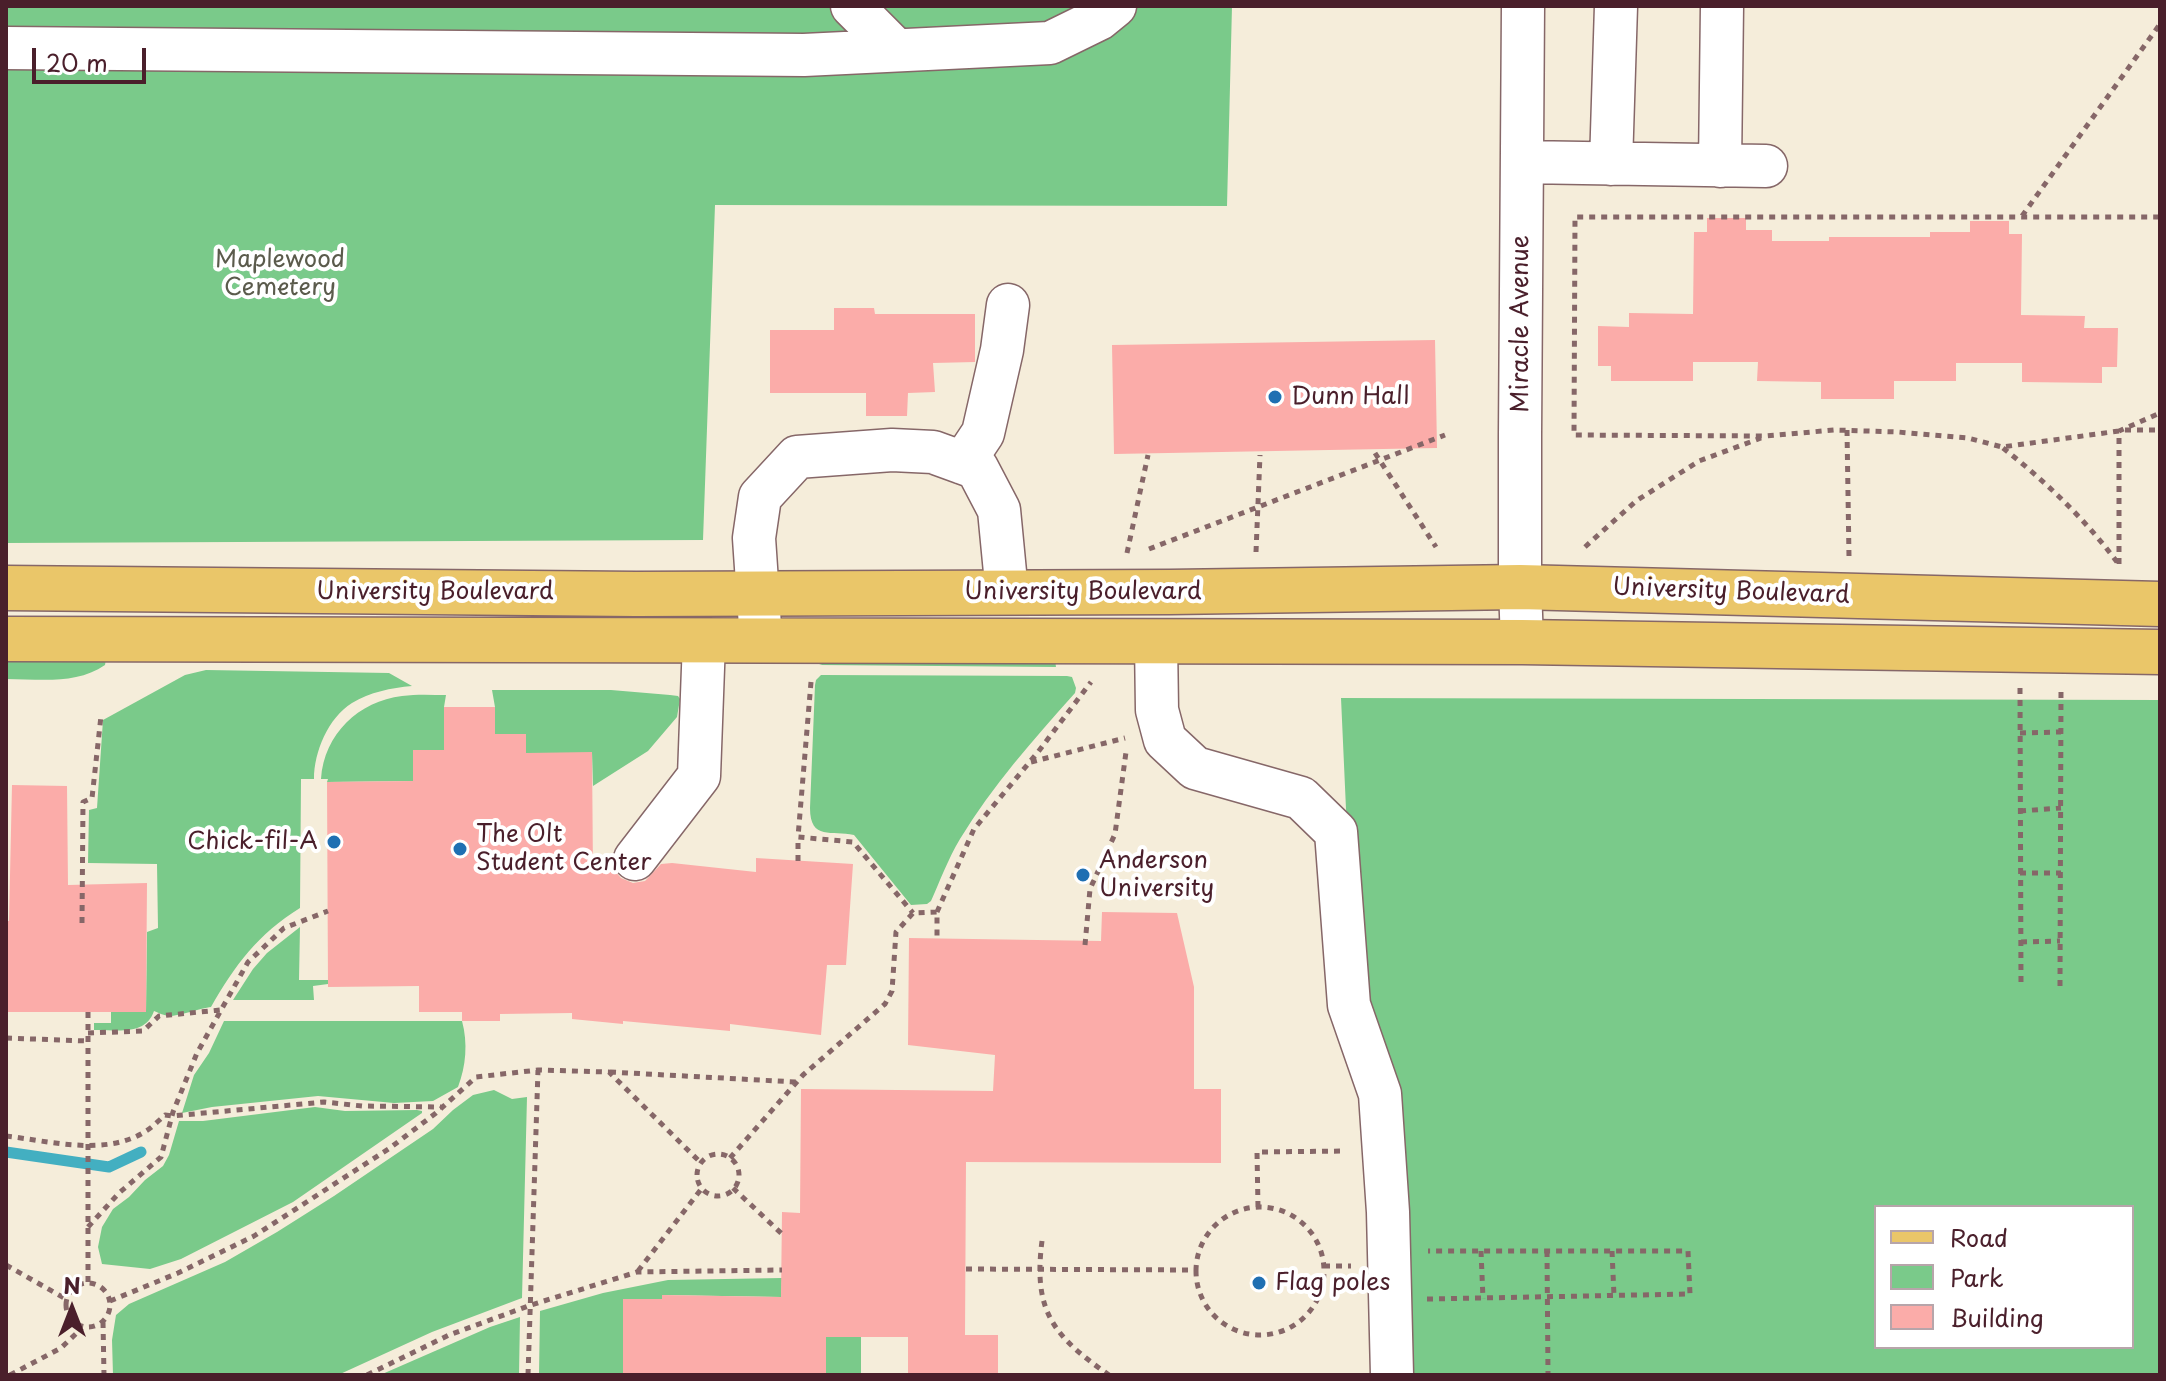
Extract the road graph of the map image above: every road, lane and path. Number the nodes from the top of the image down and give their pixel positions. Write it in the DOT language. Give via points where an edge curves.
graph roads {
  1 [pos="852,6"];
  2 [pos="1115,6"];
  3 [pos="1523,6"];
  4 [pos="1616,6"];
  5 [pos="1722,6"];
  6 [pos="2160,24"];
  7 [pos="6,48"];
  8 [pos="896,50"];
  9 [pos="1522,162"];
  10 [pos="1611,164"];
  11 [pos="1720,166"];
  12 [pos="1766,166"];
  13 [pos="2021,217"];
  14 [pos="2160,217"];
  15 [pos="1008,305"];
  16 [pos="2160,413"];
  17 [pos="1847,430"];
  18 [pos="2121,430"];
  19 [pos="2160,430"];
  20 [pos="1445,435"];
  21 [pos="1766,436"];
  22 [pos="2002,447"];
  23 [pos="1375,453"];
  24 [pos="1148,455"];
  25 [pos="1260,455"];
  26 [pos="1380,460"];
  27 [pos="963,463"];
  28 [pos="1258,507"];
  29 [pos="1437,548"];
  30 [pos="1256,554"];
  31 [pos="1575,555"];
  32 [pos="1520,587"];
  33 [pos="6,588"];
  34 [pos="759,593"];
  35 [pos="1007,593"];
  36 [pos="1850,595"];
  37 [pos="2160,604"];
  38 [pos="6,639"];
  39 [pos="704,641"];
  40 [pos="761,641"];
  41 [pos="1156,641"];
  42 [pos="1522,642"];
  43 [pos="2160,652"];
  44 [pos="1099,671"];
  45 [pos="812,672"];
  46 [pos="2020,675"];
  47 [pos="2061,689"];
  48 [pos="101,716"];
  49 [pos="2061,732"];
  50 [pos="2020,733"];
  51 [pos="1030,762"];
  52 [pos="2061,808"];
  53 [pos="2020,811"];
  54 [pos="798,837"];
  55 [pos="635,859"];
  56 [pos="798,861"];
  57 [pos="2020,873"];
  58 [pos="2061,873"];
  59 [pos="328,911"];
  60 [pos="937,912"];
  61 [pos="913,913"];
  62 [pos="82,923"];
  63 [pos="937,938"];
  64 [pos="2060,941"];
  65 [pos="2021,942"];
  66 [pos="1085,945"];
  67 [pos="2021,986"];
  68 [pos="2060,986"];
  69 [pos="221,1009"];
  70 [pos="88,1012"];
  71 [pos="88,1033"];
  72 [pos="6,1038"];
  73 [pos="88,1041"];
  74 [pos="538,1070"];
  75 [pos="609,1072"];
  76 [pos="797,1082"];
  77 [pos="443,1107"];
  78 [pos="172,1116"];
  79 [pos="6,1136"];
  80 [pos="87,1146"];
  81 [pos="1347,1151"];
  82 [pos="730,1158"];
  83 [pos="701,1163"];
  84 [pos="702,1188"];
  85 [pos="733,1188"];
  86 [pos="1258,1207"];
  87 [pos="88,1227"];
  88 [pos="782,1234"];
  89 [pos="1042,1241"];
  90 [pos="1389,1251"];
  91 [pos="1481,1251"];
  92 [pos="1547,1251"];
  93 [pos="1612,1251"];
  94 [pos="6,1265"];
  95 [pos="966,1269"];
  96 [pos="782,1270"];
  97 [pos="1038,1270"];
  98 [pos="1196,1270"];
  99 [pos="637,1272"];
  100 [pos="88,1283"];
  101 [pos="1614,1296"];
  102 [pos="1547,1298"];
  103 [pos="66,1299"];
  104 [pos="1483,1299"];
  105 [pos="1390,1300"];
  106 [pos="110,1301"];
  107 [pos="531,1305"];
  108 [pos="103,1322"];
  109 [pos="83,1327"];
  110 [pos="10,1375"];
  111 [pos="104,1375"];
  112 [pos="367,1375"];
  113 [pos="528,1375"];
  114 [pos="1109,1375"];
  115 [pos="1392,1375"];
  116 [pos="1548,1375"];
  1 -- 8 [label="street"];
  2 -- 8 [label="street" via="1050,43"];
  3 -- 9 [label="street, Miracle Avenue"];
  4 -- 10 [label="street"];
  5 -- 11 [label="street"];
  6 -- 13 [label="path"];
  7 -- 8 [label="street" via="804,55"];
  9 -- 10 [label="street"];
  9 -- 32 [label="street, Miracle Avenue"];
  10 -- 11 [label="street"];
  11 -- 12 [label="street"];
  13 -- 14 [label="path"];
  13 -- 21 [label="path" via="1575,217 1574,435"];
  15 -- 27 [label="street" via="983,433"];
  16 -- 18 [label="path"];
  17 -- 21 [label="path"];
  17 -- 22 [label="path" via="1968,438"];
  17 -- 36 [label="path"];
  18 -- 19 [label="path"];
  18 -- 22 [label="path"];
  18 -- 22 [label="path" via="2119,565 2068,505"];
  20 -- 26 [label="path"];
  21 -- 31 [label="path" via="1699,461 1636,501"];
  23 -- 26 [label="path"];
  24 -- 28 [label="path" via="1126,558"];
  25 -- 28 [label="path"];
  26 -- 28 [label="path"];
  26 -- 29 [label="path"];
  27 -- 34 [label="street" via="933,452 892,450 797,457 760,497 754,538"];
  27 -- 35 [label="street" via="977,468 999,510"];
  28 -- 30 [label="path"];
  32 -- 35 [label="main road, University Boulevard"];
  32 -- 36 [label="main road, University Boulevard"];
  32 -- 42 [label="street, Miracle Avenue"];
  33 -- 34 [label="main road, University Boulevard"];
  34 -- 35 [label="main road, University Boulevard"];
  34 -- 40 [label="street"];
  36 -- 37 [label="main road, University Boulevard"];
  38 -- 39 [label="main road, University Boulevard"];
  39 -- 40 [label="main road, University Boulevard"];
  39 -- 55 [label="street" via="699,776"];
  40 -- 41 [label="main road, University Boulevard"];
  41 -- 42 [label="main road, University Boulevard"];
  41 -- 90 [label="street" via="1157,710 1165,740 1195,768 1301,798 1336,832 1349,1005 1380,1094"];
  42 -- 43 [label="main road, University Boulevard"];
  44 -- 51 [label="path"];
  45 -- 54 [label="path"];
  46 -- 50 [label="path"];
  47 -- 49 [label="path"];
  48 -- 62 [label="path" via="92,798 83,802"];
  49 -- 50 [label="path"];
  49 -- 52 [label="path"];
  50 -- 53 [label="path"];
  51 -- 60 [label="path" via="974,829"];
  51 -- 66 [label="path" via="1128,737 1115,834 1090,889"];
  52 -- 53 [label="path"];
  52 -- 58 [label="path"];
  53 -- 57 [label="path"];
  54 -- 56 [label="path"];
  54 -- 61 [label="path" via="853,842"];
  57 -- 58 [label="path"];
  57 -- 65 [label="path"];
  58 -- 64 [label="path"];
  59 -- 69 [label="path" via="284,928 248,962"];
  60 -- 61 [label="path"];
  60 -- 63 [label="path"];
  61 -- 76 [label="path" via="896,932 892,991 885,1004"];
  64 -- 65 [label="path"];
  64 -- 68 [label="path"];
  65 -- 67 [label="path"];
  69 -- 71 [label="path" via="159,1016 143,1031"];
  69 -- 78 [label="path"];
  70 -- 71 [label="path"];
  71 -- 73 [label="path"];
  72 -- 73 [label="path"];
  73 -- 80 [label="path"];
  74 -- 75 [label="path"];
  74 -- 77 [label="path" via="476,1077"];
  74 -- 107 [label="path"];
  75 -- 76 [label="path"];
  75 -- 83 [label="path"];
  76 -- 82 [label="path"];
  77 -- 78 [label="path" via="324,1102"];
  77 -- 106 [label="path" via="254,1236"];
  78 -- 80 [label="path" via="165,1115 145,1132 116,1144"];
  78 -- 87 [label="path" via="161,1157"];
  79 -- 80 [label="path"];
  80 -- 87 [label="path"];
  81 -- 86 [label="path" via="1257,1152"];
  82 -- 83 [label="path" via="711,1155"];
  82 -- 85 [label="path" via="738,1170"];
  83 -- 84 [label="path" via="697,1176"];
  84 -- 85 [label="path" via="714,1195"];
  84 -- 99 [label="path"];
  85 -- 88 [label="path"];
  86 -- 98 [label="path" via="1226,1216 1210,1231"];
  86 -- 98 [label="path" via="1290,1214 1319,1245 1322,1288 1313,1308 1297,1324 1277,1333 1236,1330 1206,1305"];
  87 -- 100 [label="path"];
  89 -- 97 [label="path"];
  90 -- 91 [label="path"];
  90 -- 105 [label="street"];
  91 -- 92 [label="path"];
  91 -- 104 [label="path"];
  92 -- 93 [label="path"];
  92 -- 102 [label="path"];
  93 -- 101 [label="path"];
  93 -- 101 [label="path" via="1688,1251 1690,1294"];
  94 -- 103 [label="path"];
  95 -- 97 [label="path"];
  96 -- 99 [label="path"];
  97 -- 98 [label="path"];
  97 -- 114 [label="path" via="1054,1325 1078,1354"];
  99 -- 107 [label="path"];
  100 -- 103 [label="path" via="74,1287"];
  100 -- 106 [label="path" via="102,1288"];
  101 -- 102 [label="path"];
  102 -- 104 [label="path"];
  102 -- 116 [label="path"];
  103 -- 109 [label="path" via="70,1320"];
  104 -- 105 [label="path"];
  105 -- 115 [label="street"];
  106 -- 108 [label="path"];
  107 -- 112 [label="path" via="449,1335"];
  107 -- 113 [label="path"];
  108 -- 109 [label="path"];
  108 -- 111 [label="path"];
  109 -- 110 [label="path" via="61,1348"];
}
